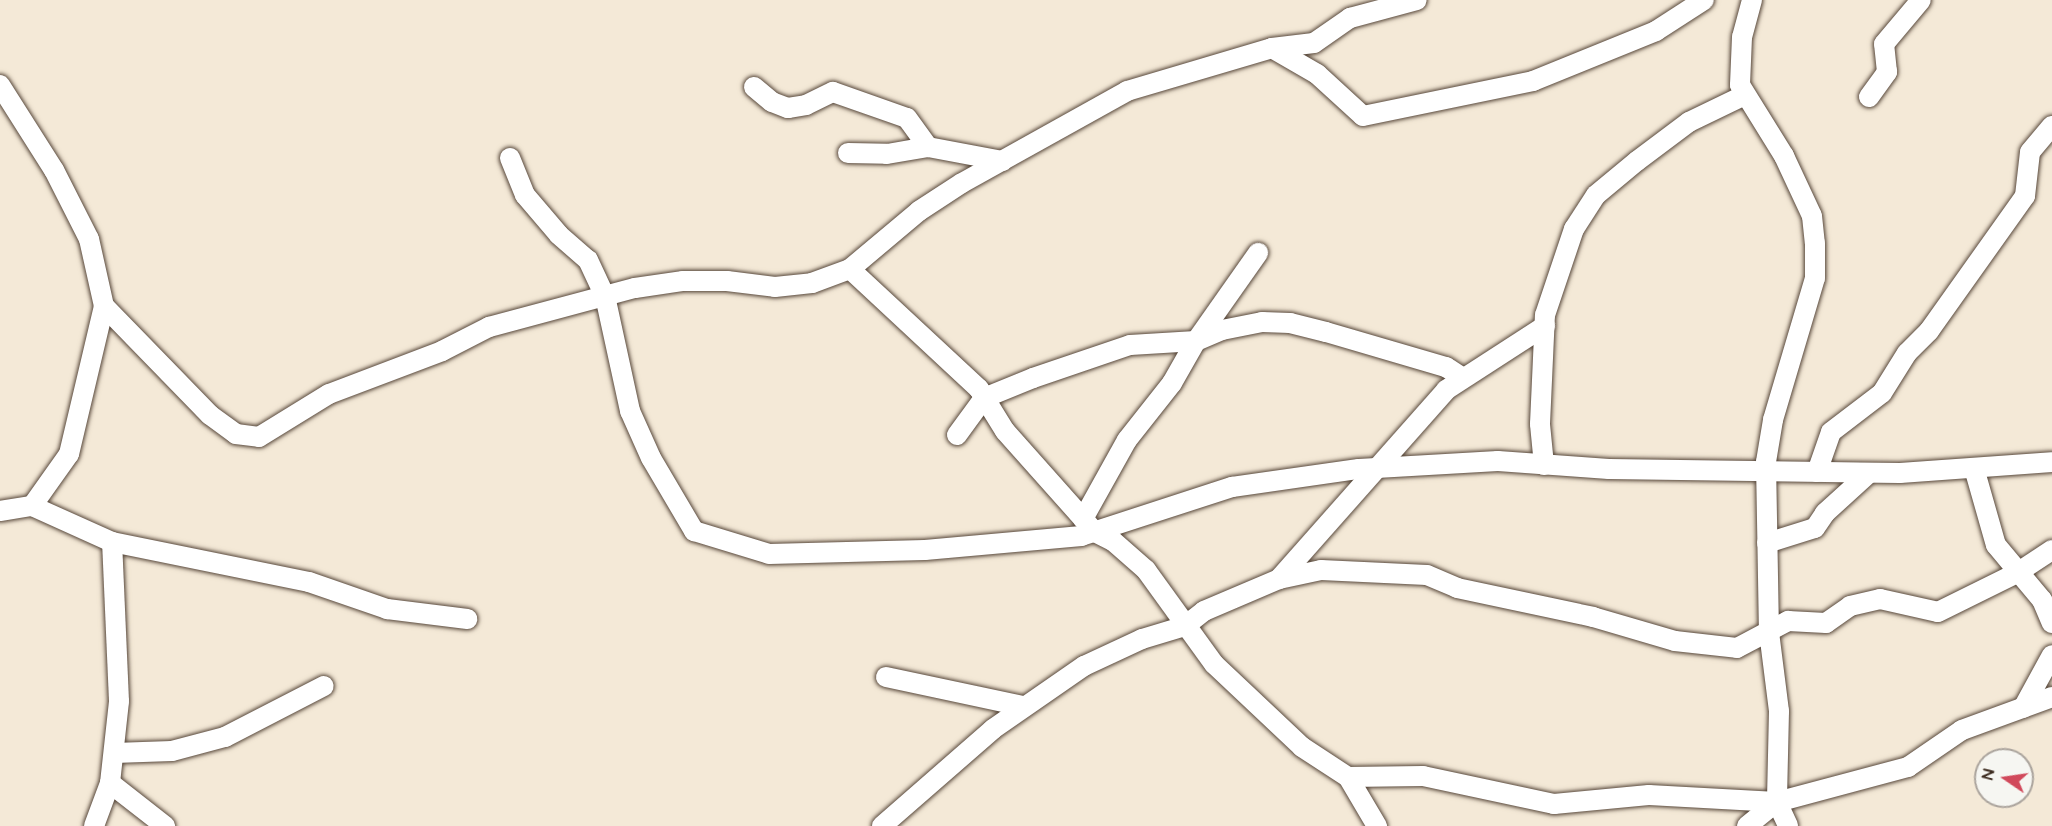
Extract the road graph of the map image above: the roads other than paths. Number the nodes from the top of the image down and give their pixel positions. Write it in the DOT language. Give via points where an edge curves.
graph roads {
  1 [pos="1417,0"];
  2 [pos="1704,0"];
  3 [pos="1752,0"];
  4 [pos="1921,0"];
  5 [pos="1272,48"];
  6 [pos="0,85"];
  7 [pos="754,87"];
  8 [pos="1745,95"];
  9 [pos="1869,97"];
  10 [pos="2052,126"];
  11 [pos="928,147"];
  12 [pos="848,153"];
  13 [pos="510,158"];
  14 [pos="1003,161"];
  15 [pos="1258,253"];
  16 [pos="850,269"];
  17 [pos="605,296"];
  18 [pos="104,306"];
  19 [pos="1545,326"];
  20 [pos="1196,341"];
  21 [pos="1464,378"];
  22 [pos="984,398"];
  23 [pos="957,435"];
  24 [pos="2052,462"];
  25 [pos="1544,465"];
  26 [pos="1974,468"];
  27 [pos="1377,469"];
  28 [pos="1766,471"];
  29 [pos="1817,472"];
  30 [pos="1869,473"];
  31 [pos="32,506"];
  32 [pos="0,511"];
  33 [pos="1089,526"];
  34 [pos="112,543"];
  35 [pos="1767,543"];
  36 [pos="2052,550"];
  37 [pos="2017,573"];
  38 [pos="1279,579"];
  39 [pos="467,620"];
  40 [pos="2052,623"];
  41 [pos="1185,626"];
  42 [pos="1769,632"];
  43 [pos="2052,655"];
  44 [pos="886,677"];
  45 [pos="324,686"];
  46 [pos="2052,696"];
  47 [pos="1023,706"];
  48 [pos="2023,708"];
  49 [pos="114,753"];
  50 [pos="1348,777"];
  51 [pos="110,783"];
  52 [pos="1777,802"];
  53 [pos="94,826"];
  54 [pos="165,826"];
  55 [pos="882,826"];
  56 [pos="1377,826"];
  57 [pos="1747,826"];
  58 [pos="1788,826"];
  1 -- 5 [label="street" via="1350,18 1314,43"];
  2 -- 5 [label="street" via="1656,31 1533,81 1363,116 1317,74"];
  3 -- 8 [label="street" via="1739,64 1740,85"];
  4 -- 9 [label="street" via="1884,44 1887,72"];
  5 -- 14 [label="street" via="1127,91"];
  6 -- 18 [label="street" via="54,170 89,239"];
  7 -- 11 [label="street" via="772,102 788,108 807,105 833,92 885,109 907,118"];
  8 -- 19 [label="street" via="1689,122 1596,195 1574,229 1557,273"];
  8 -- 28 [label="street" via="1784,156 1812,216 1815,243 1815,278 1773,420"];
  10 -- 29 [label="street" via="2030,152 2025,196 1929,330 1907,353 1882,393 1831,432"];
  11 -- 12 [label="street" via="887,154"];
  11 -- 14 [label="street"];
  13 -- 17 [label="street" via="525,195 559,235 588,260"];
  14 -- 16 [label="street" via="919,211"];
  15 -- 20 [label="street"];
  16 -- 17 [label="street" via="812,283 794,285 683,281"];
  16 -- 22 [label="street"];
  17 -- 18 [label="street" via="489,327 442,351 329,393 259,437 236,434 210,415"];
  17 -- 33 [label="street" via="630,411 651,458 694,531 769,554 925,550"];
  18 -- 31 [label="street" via="69,454"];
  19 -- 21 [label="street"];
  19 -- 25 [label="street" via="1540,424"];
  20 -- 21 [label="street" via="1222,330 1262,322 1290,323 1446,367"];
  20 -- 22 [label="street" via="1130,345"];
  20 -- 33 [label="street" via="1172,383 1127,440"];
  21 -- 27 [label="street" via="1425,412"];
  22 -- 23 [label="street"];
  22 -- 33 [label="street" via="1005,431"];
  24 -- 26 [label="street"];
  25 -- 27 [label="street" via="1498,461"];
  25 -- 28 [label="street"];
  26 -- 30 [label="street"];
  26 -- 37 [label="street" via="1996,545"];
  27 -- 33 [label="street" via="1232,487"];
  27 -- 38 [label="street"];
  28 -- 29 [label="street"];
  28 -- 35 [label="street"];
  29 -- 30 [label="street"];
  30 -- 35 [label="street" via="1825,513 1815,528"];
  31 -- 32 [label="street"];
  31 -- 34 [label="street"];
  33 -- 41 [label="street" via="1146,570"];
  34 -- 39 [label="street" via="309,582 387,609"];
  34 -- 49 [label="street" via="119,701"];
  35 -- 42 [label="street"];
  36 -- 37 [label="street"];
  37 -- 40 [label="street" via="2042,600"];
  37 -- 42 [label="street" via="1938,612 1880,599 1850,606 1826,623 1788,621"];
  38 -- 41 [label="street" via="1204,611"];
  38 -- 42 [label="street" via="1321,570 1427,575 1457,588 1593,617 1675,641 1737,648"];
  41 -- 47 [label="street" via="1142,639 1084,666"];
  41 -- 50 [label="street" via="1214,664 1302,747"];
  42 -- 52 [label="street" via="1779,711"];
  43 -- 48 [label="street"];
  44 -- 47 [label="street"];
  45 -- 49 [label="street" via="225,737 172,751"];
  46 -- 48 [label="street"];
  47 -- 55 [label="street"];
  48 -- 52 [label="street" via="1962,730 1908,767"];
  49 -- 51 [label="street"];
  50 -- 52 [label="street" via="1423,776 1554,804 1648,795"];
  50 -- 56 [label="street"];
  51 -- 53 [label="street"];
  51 -- 54 [label="street"];
  52 -- 57 [label="street"];
  52 -- 58 [label="street"];
}
